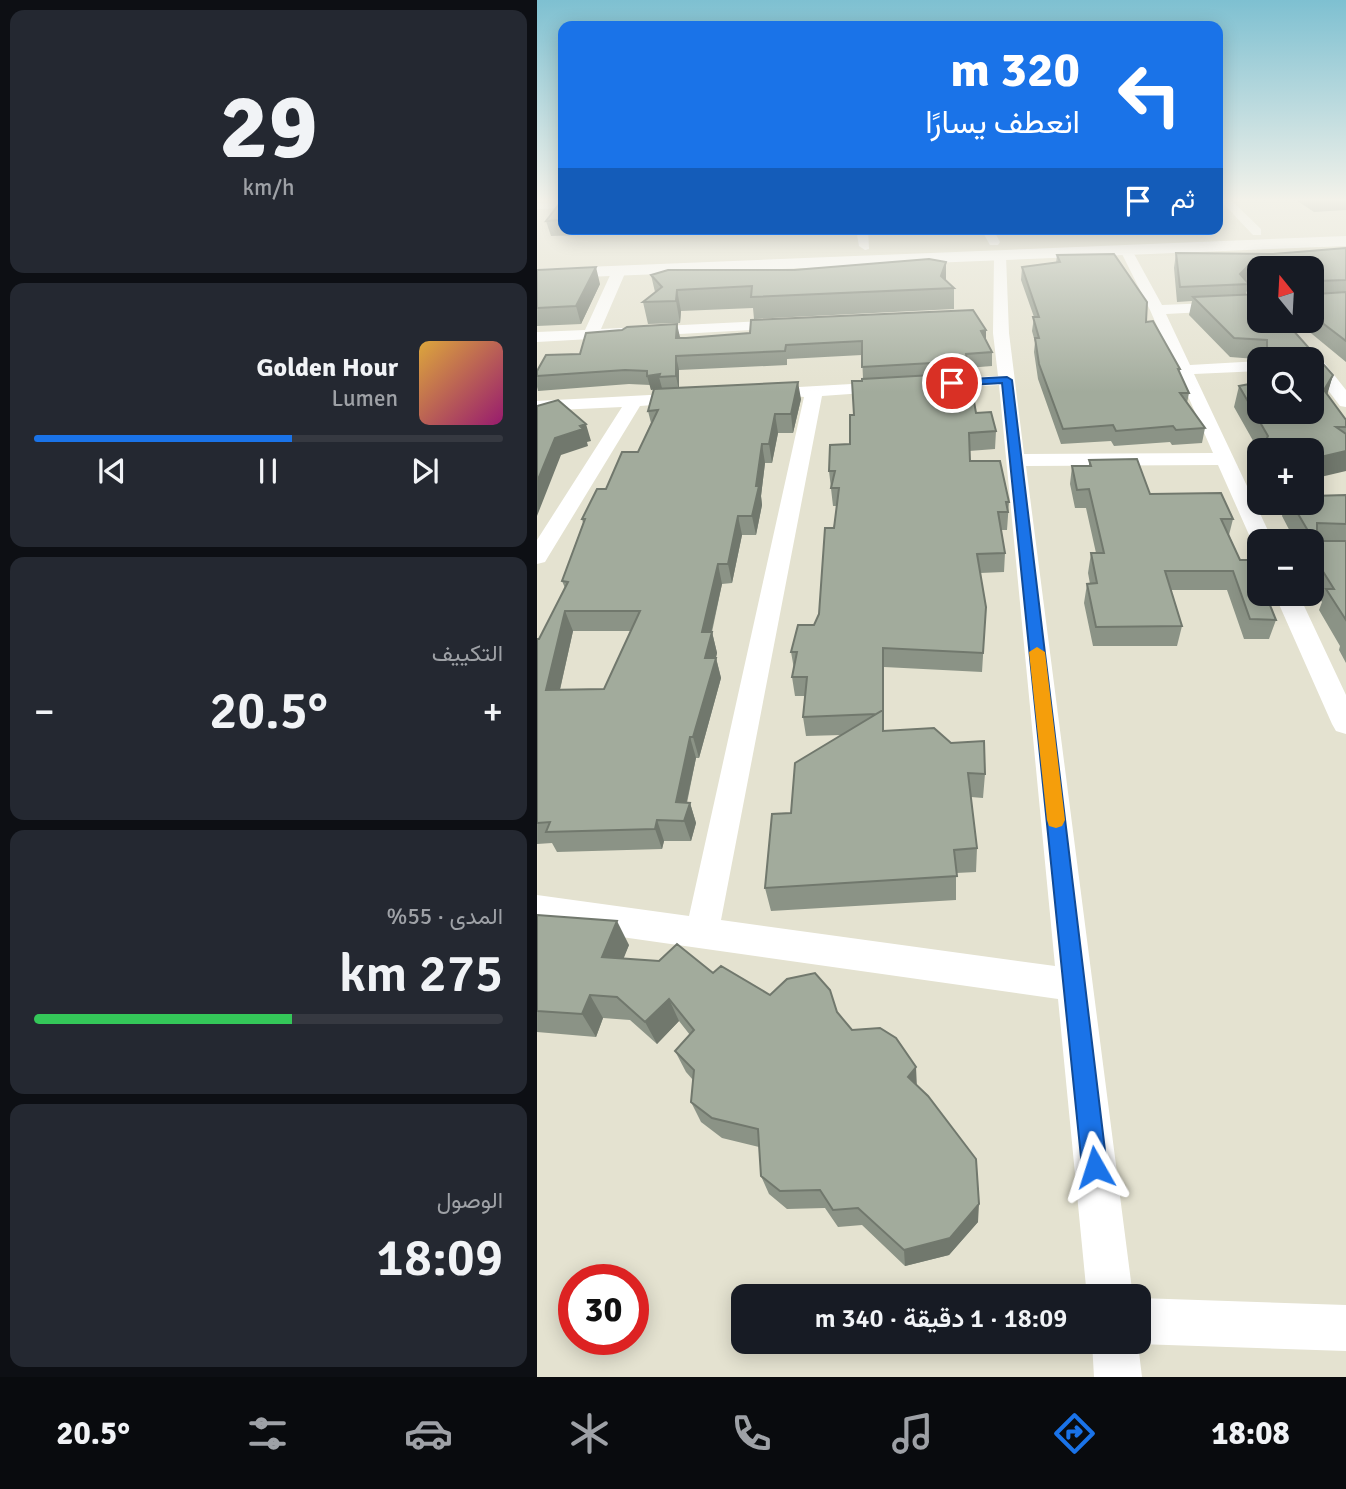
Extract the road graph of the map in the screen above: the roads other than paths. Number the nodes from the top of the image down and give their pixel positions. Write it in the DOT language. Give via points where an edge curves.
graph roads {
  1 [pos="709,264"];
  2 [pos="994,264"];
  3 [pos="1133,264"];
  4 [pos="619,271"];
  5 [pos="537,274"];
  6 [pos="1247,306"];
  7 [pos="1157,310"];
  8 [pos="796,324"];
  9 [pos="591,334"];
  10 [pos="537,337"];
  11 [pos="1336,363"];
  12 [pos="1324,364"];
  13 [pos="1247,367"];
  14 [pos="1184,370"];
  15 [pos="1324,375"];
  16 [pos="1007,380"];
  17 [pos="814,391"];
  18 [pos="786,392"];
  19 [pos="703,397"];
  20 [pos="634,401"];
  21 [pos="1346,402"];
  22 [pos="537,406"];
  23 [pos="1225,459"];
  24 [pos="1016,460"];
  25 [pos="566,510"];
  26 [pos="537,512"];
  27 [pos="1257,529"];
  28 [pos="537,557"];
  29 [pos="1292,606"];
  30 [pos="1346,724"];
  31 [pos="537,909"];
  32 [pos="702,933"];
  33 [pos="1074,985"];
  34 [pos="1108,1284"];
  35 [pos="1151,1321"];
  36 [pos="1346,1328"];
  37 [pos="1116,1354"];
  38 [pos="1118,1377"];
  1 -- 4 [label="street"];
  2 -- 16 [label="street" via="994,314"];
  3 -- 7 [label="street"];
  4 -- 5 [label="street"];
  4 -- 9 [label="street"];
  6 -- 7 [label="street"];
  7 -- 14 [label="street"];
  8 -- 9 [label="street"];
  9 -- 10 [label="street"];
  11 -- 12 [label="street"];
  13 -- 14 [label="street"];
  14 -- 23 [label="street"];
  15 -- 21 [label="street"];
  16 -- 17 [label="street"];
  16 -- 24 [label="street"];
  17 -- 18 [label="street"];
  17 -- 32 [label="street"];
  19 -- 20 [label="street"];
  20 -- 22 [label="street"];
  20 -- 25 [label="street"];
  23 -- 24 [label="street"];
  23 -- 27 [label="street"];
  24 -- 33 [label="street"];
  25 -- 26 [label="street"];
  25 -- 28 [label="street"];
  29 -- 30 [label="street"];
  31 -- 32 [label="street"];
  32 -- 33 [label="street"];
  33 -- 34 [label="street"];
  35 -- 36 [label="street"];
  37 -- 38 [label="street"];
}
